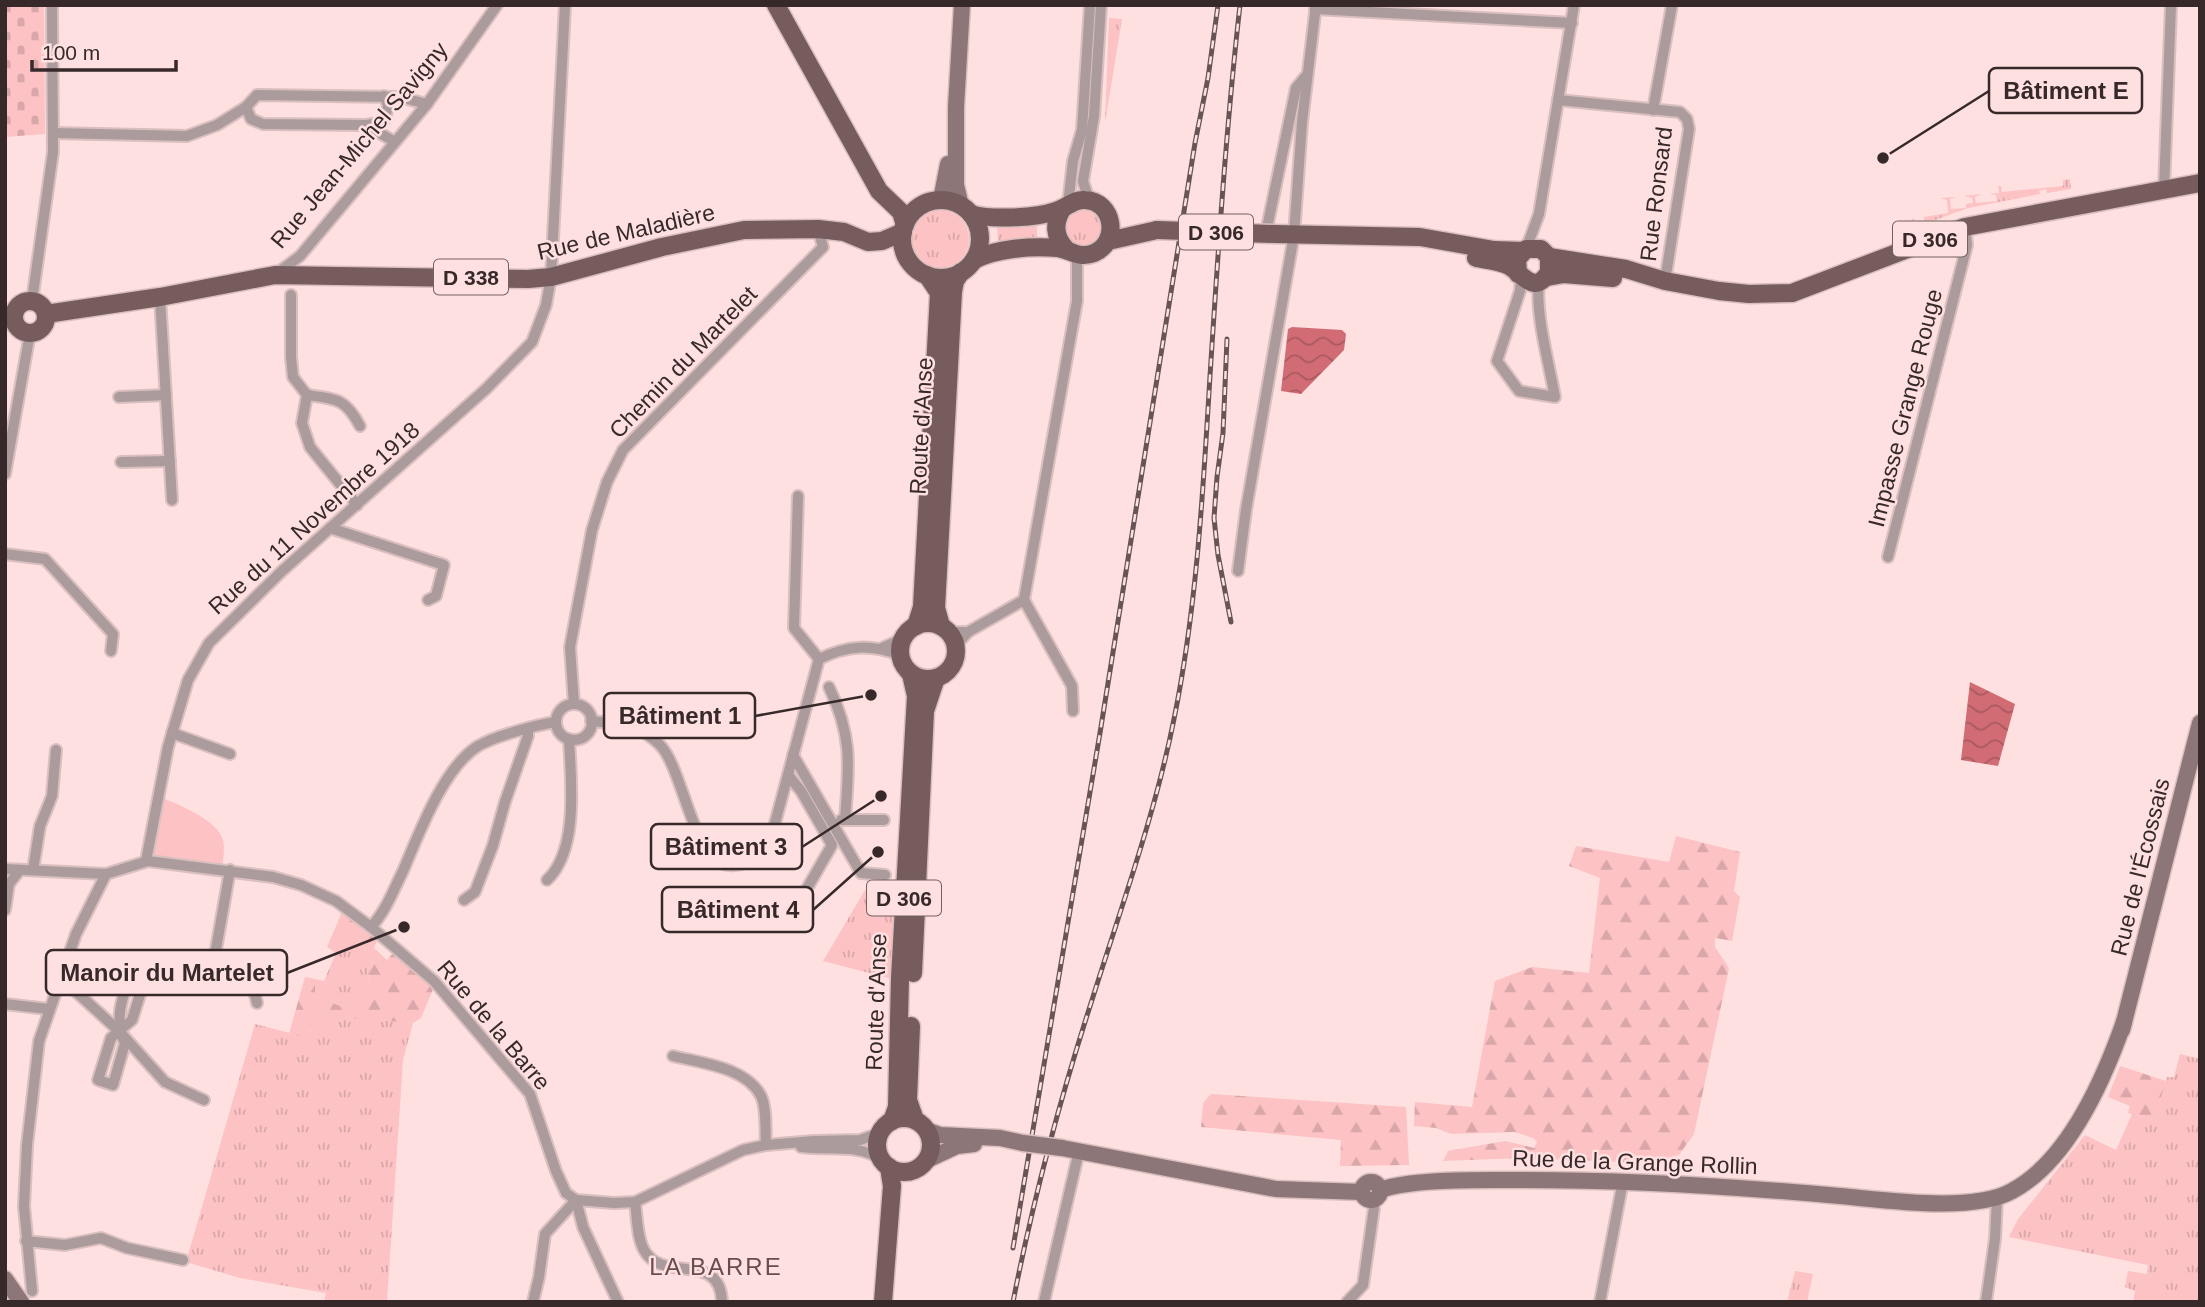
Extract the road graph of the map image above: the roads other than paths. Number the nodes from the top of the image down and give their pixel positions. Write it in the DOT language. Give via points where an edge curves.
graph roads {
  1 [pos="52,5"];
  2 [pos="497,5"];
  3 [pos="565,5"];
  4 [pos="776,5"];
  5 [pos="962,5"];
  6 [pos="1090,5"];
  7 [pos="1101,5"];
  8 [pos="1574,5"];
  9 [pos="1672,5"];
  10 [pos="2171,5"];
  11 [pos="1316,7"];
  12 [pos="1572,23"];
  13 [pos="1306,76"];
  14 [pos="384,96"];
  15 [pos="1558,100"];
  16 [pos="427,104"];
  17 [pos="246,107"];
  18 [pos="956,107"];
  19 [pos="1653,110"];
  20 [pos="366,125"];
  21 [pos="54,133"];
  22 [pos="395,142"];
  23 [pos="868,167"];
  24 [pos="2200,183"];
  25 [pos="2164,189"];
  26 [pos="941,200"];
  27 [pos="1097,203"];
  28 [pos="923,205"];
  29 [pos="1066,206"];
  30 [pos="966,210"];
  31 [pos="1539,214"];
  32 [pos="1110,218"];
  33 [pos="1965,227"];
  34 [pos="904,228"];
  35 [pos="818,229"];
  36 [pos="1272,229"];
  37 [pos="1157,230"];
  38 [pos="1294,235"];
  39 [pos="1388,237"];
  40 [pos="1108,241"];
  41 [pos="1525,250"];
  42 [pos="1072,252"];
  43 [pos="1547,254"];
  44 [pos="906,256"];
  45 [pos="967,266"];
  46 [pos="275,275"];
  47 [pos="927,275"];
  48 [pos="551,276"];
  49 [pos="1531,278"];
  50 [pos="1665,281"];
  51 [pos="291,295"];
  52 [pos="160,297"];
  53 [pos="32,300"];
  54 [pos="46,314"];
  55 [pos="10,321"];
  56 [pos="30,333"];
  57 [pos="166,395"];
  58 [pos="307,395"];
  59 [pos="119,397"];
  60 [pos="360,426"];
  61 [pos="170,461"];
  62 [pos="121,462"];
  63 [pos="5,474"];
  64 [pos="798,496"];
  65 [pos="173,500"];
  66 [pos="357,505"];
  67 [pos="330,528"];
  68 [pos="5,554"];
  69 [pos="1888,557"];
  70 [pos="1238,571"];
  71 [pos="428,600"];
  72 [pos="1024,600"];
  73 [pos="948,635"];
  74 [pos="906,640"];
  75 [pos="882,648"];
  76 [pos="111,651"];
  77 [pos="819,659"];
  78 [pos="911,674"];
  79 [pos="936,678"];
  80 [pos="829,687"];
  81 [pos="574,704"];
  82 [pos="1073,711"];
  83 [pos="592,721"];
  84 [pos="555,722"];
  85 [pos="2200,723"];
  86 [pos="528,728"];
  87 [pos="172,733"];
  88 [pos="569,739"];
  89 [pos="56,750"];
  90 [pos="230,754"];
  91 [pos="793,755"];
  92 [pos="788,775"];
  93 [pos="830,820"];
  94 [pos="845,820"];
  95 [pos="884,820"];
  96 [pos="146,860"];
  97 [pos="5,869"];
  98 [pos="20,870"];
  99 [pos="33,870"];
  100 [pos="230,870"];
  101 [pos="106,874"];
  102 [pos="885,875"];
  103 [pos="547,880"];
  104 [pos="464,900"];
  105 [pos="5,910"];
  106 [pos="770,926"];
  107 [pos="371,927"];
  108 [pos="61,978"];
  109 [pos="257,1003"];
  110 [pos="5,1004"];
  111 [pos="48,1009"];
  112 [pos="119,1031"];
  113 [pos="673,1056"];
  114 [pos="204,1100"];
  115 [pos="920,1125"];
  116 [pos="886,1127"];
  117 [pos="1020,1143"];
  118 [pos="781,1144"];
  119 [pos="766,1145"];
  120 [pos="1079,1151"];
  121 [pos="886,1163"];
  122 [pos="920,1165"];
  123 [pos="1623,1181"];
  124 [pos="1371,1194"];
  125 [pos="576,1200"];
  126 [pos="635,1202"];
  127 [pos="1997,1204"];
  128 [pos="26,1241"];
  129 [pos="183,1260"];
  130 [pos="5,1279"];
  131 [pos="26,1296"];
  132 [pos="533,1302"];
  133 [pos="618,1302"];
  134 [pos="722,1302"];
  135 [pos="883,1302"];
  136 [pos="892,1302"];
  137 [pos="1044,1302"];
  138 [pos="1347,1302"];
  139 [pos="1600,1302"];
  140 [pos="1986,1302"];
  1 -- 21 [label="street"];
  2 -- 16 [label="street, Rue Jean-Michel Savigny"];
  3 -- 48 [label="street, Rue du 11 Novembre 1918"];
  4 -- 23 [label="main road"];
  5 -- 18 [label="main road"];
  6 -- 29 [label="street" via="1082,130"];
  7 -- 27 [label="street" via="1094,116 1083,181 1087,194"];
  8 -- 12 [label="street"];
  9 -- 19 [label="street"];
  10 -- 25 [label="street"];
  11 -- 12 [label="street"];
  11 -- 13 [label="street"];
  12 -- 15 [label="street"];
  13 -- 36 [label="street" via="1296,88"];
  13 -- 38 [label="street"];
  14 -- 16 [label="street"];
  14 -- 17 [label="street" via="257,95"];
  14 -- 20 [label="street" via="388,105 385,119"];
  15 -- 19 [label="street, Rue Ronsard"];
  15 -- 31 [label="street"];
  16 -- 22 [label="street, Rue Jean-Michel Savigny"];
  17 -- 20 [label="street" via="251,119 262,124"];
  17 -- 21 [label="street" via="187,136"];
  18 -- 26 [label="main road"];
  18 -- 30 [label="main road" via="956,185"];
  19 -- 50 [label="street, Rue Ronsard" via="1680,112 1689,129"];
  20 -- 22 [label="street"];
  21 -- 53 [label="street"];
  22 -- 46 [label="street, Rue Jean-Michel Savigny" via="300,256"];
  23 -- 28 [label="main road" via="897,197"];
  23 -- 34 [label="main road" via="879,191 901,212"];
  24 -- 25 [label="main road, D 306"];
  25 -- 33 [label="main road, D 306"];
  26 -- 28 [label="main road"];
  26 -- 30 [label="main road"];
  27 -- 29 [label="main road" via="1086,200"];
  27 -- 32 [label="main road"];
  28 -- 34 [label="main road"];
  29 -- 30 [label="main road" via="1040,215 983,218"];
  29 -- 42 [label="main road" via="1055,226 1058,239"];
  30 -- 45 [label="main road" via="980,237"];
  31 -- 41 [label="street"];
  31 -- 43 [label="street" via="1540,237"];
  32 -- 37 [label="main road, D 306"];
  32 -- 40 [label="main road"];
  33 -- 50 [label="main road, D 306" via="1791,293 1749,294"];
  33 -- 69 [label="street, Impasse Grange Rouge" via="1967,245"];
  34 -- 35 [label="main road, Rue de Maladière / D 338" via="882,241 868,242 844,232"];
  34 -- 44 [label="main road"];
  35 -- 44 [label="main road, Rue de Maladière"];
  35 -- 48 [label="main road, Rue de Maladière / D 338" via="744,230"];
  35 -- 81 [label="street, Chemin du Martelet" via="823,247 623,450 592,530 570,647"];
  36 -- 37 [label="main road, D 306, bridge"];
  36 -- 38 [label="main road, D 306"];
  37 -- 40 [label="main road, D 306"];
  38 -- 39 [label="main road, D 306"];
  38 -- 70 [label="street"];
  39 -- 41 [label="main road, D 306"];
  39 -- 49 [label="main road, D 306" via="1502,264"];
  40 -- 42 [label="main road" via="1096,252"];
  41 -- 43 [label="main road" via="1536,248"];
  41 -- 49 [label="main road" via="1516,264"];
  42 -- 45 [label="main road" via="1041,248 995,252"];
  42 -- 72 [label="street" via="1077,301"];
  43 -- 49 [label="main road" via="1551,267"];
  43 -- 50 [label="main road, D 306"];
  44 -- 47 [label="main road"];
  45 -- 47 [label="main road" via="944,278"];
  45 -- 73 [label="main road, Route d'Anse" via="953,292 936,608"];
  46 -- 48 [label="main road, Rue de Maladière / D 338"];
  46 -- 52 [label="main road, D 338"];
  47 -- 74 [label="main road, Route d'Anse" via="939,293 922,607"];
  48 -- 66 [label="street, Rue du 11 Novembre 1918" via="546,305 531,342"];
  49 -- 49 [label="street" via="1520,291 1497,361 1520,391 1555,397"];
  49 -- 50 [label="main road, D 306" via="1564,274"];
  51 -- 58 [label="street" via="293,377"];
  52 -- 54 [label="main road, D 338"];
  52 -- 57 [label="street"];
  53 -- 54 [label="main road"];
  53 -- 55 [label="main road" via="18,306"];
  54 -- 56 [label="main road" via="43,327"];
  55 -- 56 [label="main road"];
  56 -- 63 [label="street"];
  57 -- 59 [label="street"];
  57 -- 61 [label="street"];
  58 -- 60 [label="street" via="337,399"];
  58 -- 66 [label="street" via="302,423 310,447"];
  61 -- 62 [label="street"];
  61 -- 65 [label="street"];
  64 -- 77 [label="street" via="794,628"];
  66 -- 67 [label="street, Rue du 11 Novembre 1918"];
  67 -- 71 [label="street" via="444,565 436,596"];
  67 -- 87 [label="street, Rue du 11 Novembre 1918" via="209,643 188,680"];
  68 -- 76 [label="street" via="45,559 113,634"];
  72 -- 73 [label="street" via="968,632"];
  72 -- 82 [label="street" via="1072,686"];
  73 -- 74 [label="main road" via="930,624"];
  73 -- 79 [label="main road" via="952,666"];
  74 -- 75 [label="street"];
  74 -- 75 [label="street"];
  74 -- 78 [label="main road" via="903,664"];
  75 -- 77 [label="street" via="841,649"];
  77 -- 91 [label="street"];
  78 -- 79 [label="main road"];
  78 -- 116 [label="main road, Route d'Anse / D 306" via="916,697 897,1107"];
  79 -- 115 [label="main road, Route d'Anse / D 306" via="925,711 912,979 908,1100"];
  80 -- 94 [label="street" via="844,721 850,759"];
  81 -- 83 [label="street" via="586,709"];
  81 -- 84 [label="street" via="565,706"];
  83 -- 88 [label="street" via="585,736"];
  83 -- 92 [label="street" via="643,730 662,747 706,852 721,865 739,866 757,857 771,838"];
  84 -- 86 [label="street"];
  84 -- 88 [label="street" via="559,733"];
  85 -- 127 [label="main road, Rue de l'Écossais" via="2124,1022 2108,1066 2067,1137 2041,1170"];
  86 -- 104 [label="street" via="489,857 475,892"];
  86 -- 107 [label="street" via="479,746 463,759 433,804 385,909"];
  87 -- 90 [label="street"];
  87 -- 96 [label="street, Rue du 11 Novembre 1918"];
  88 -- 103 [label="street" via="571,815 557,871"];
  89 -- 99 [label="street" via="52,796 40,826"];
  91 -- 92 [label="street"];
  91 -- 93 [label="street"];
  92 -- 106 [label="street" via="832,845 805,892 789,902"];
  93 -- 94 [label="street"];
  93 -- 102 [label="street" via="861,873"];
  94 -- 95 [label="street"];
  96 -- 100 [label="street, Rue de la Barre"];
  96 -- 101 [label="street, Rue de la Barre"];
  97 -- 98 [label="street, Rue de la Barre"];
  98 -- 99 [label="street, Rue de la Barre"];
  98 -- 105 [label="street" via="9,884"];
  99 -- 101 [label="street, Rue de la Barre"];
  100 -- 107 [label="street, Rue de la Barre" via="273,877 321,893"];
  100 -- 109 [label="street" via="213,966 249,984"];
  101 -- 108 [label="street" via="76,933"];
  107 -- 125 [label="street, Rue de la Barre" via="442,989 530,1094 561,1182"];
  108 -- 111 [label="street"];
  108 -- 112 [label="street"];
  110 -- 111 [label="street"];
  111 -- 128 [label="street" via="39,1041 27,1145"];
  112 -- 112 [label="street" via="118,1016 134,965 148,969 132,1020"];
  112 -- 114 [label="street" via="165,1082"];
  113 -- 119 [label="street" via="730,1071 750,1083 761,1097"];
  115 -- 116 [label="main road" via="907,1119"];
  115 -- 117 [label="main road, Rue de la Grange Rollin" via="940,1135"];
  115 -- 122 [label="main road" via="931,1145"];
  116 -- 118 [label="street" via="860,1140"];
  116 -- 121 [label="main road" via="877,1147"];
  117 -- 120 [label="main road, Rue de la Grange Rollin, bridge"];
  117 -- 122 [label="main road, Rue de la Grange Rollin" via="957,1146"];
  118 -- 119 [label="street"];
  118 -- 121 [label="street" via="861,1149"];
  119 -- 126 [label="street" via="721,1159"];
  120 -- 124 [label="main road, Rue de la Grange Rollin" via="1276,1189"];
  120 -- 137 [label="street"];
  121 -- 122 [label="main road" via="905,1172"];
  121 -- 135 [label="main road" via="892,1186"];
  122 -- 136 [label="main road" via="900,1206"];
  123 -- 124 [label="main road, Rue de la Grange Rollin" via="1482,1180 1404,1185"];
  123 -- 127 [label="main road, Rue de la Grange Rollin" via="1889,1201"];
  123 -- 139 [label="street"];
  124 -- 138 [label="street" via="1374,1208 1366,1273 1363,1284"];
  125 -- 126 [label="street"];
  125 -- 132 [label="street" via="545,1234"];
  125 -- 133 [label="street, Rue de la Barre" via="583,1227"];
  126 -- 134 [label="street" via="643,1249 651,1260 663,1267 709,1274"];
  127 -- 140 [label="street"];
  128 -- 129 [label="street" via="65,1245 101,1238"];
  128 -- 131 [label="street"];
  130 -- 131 [label="main road"];
}
